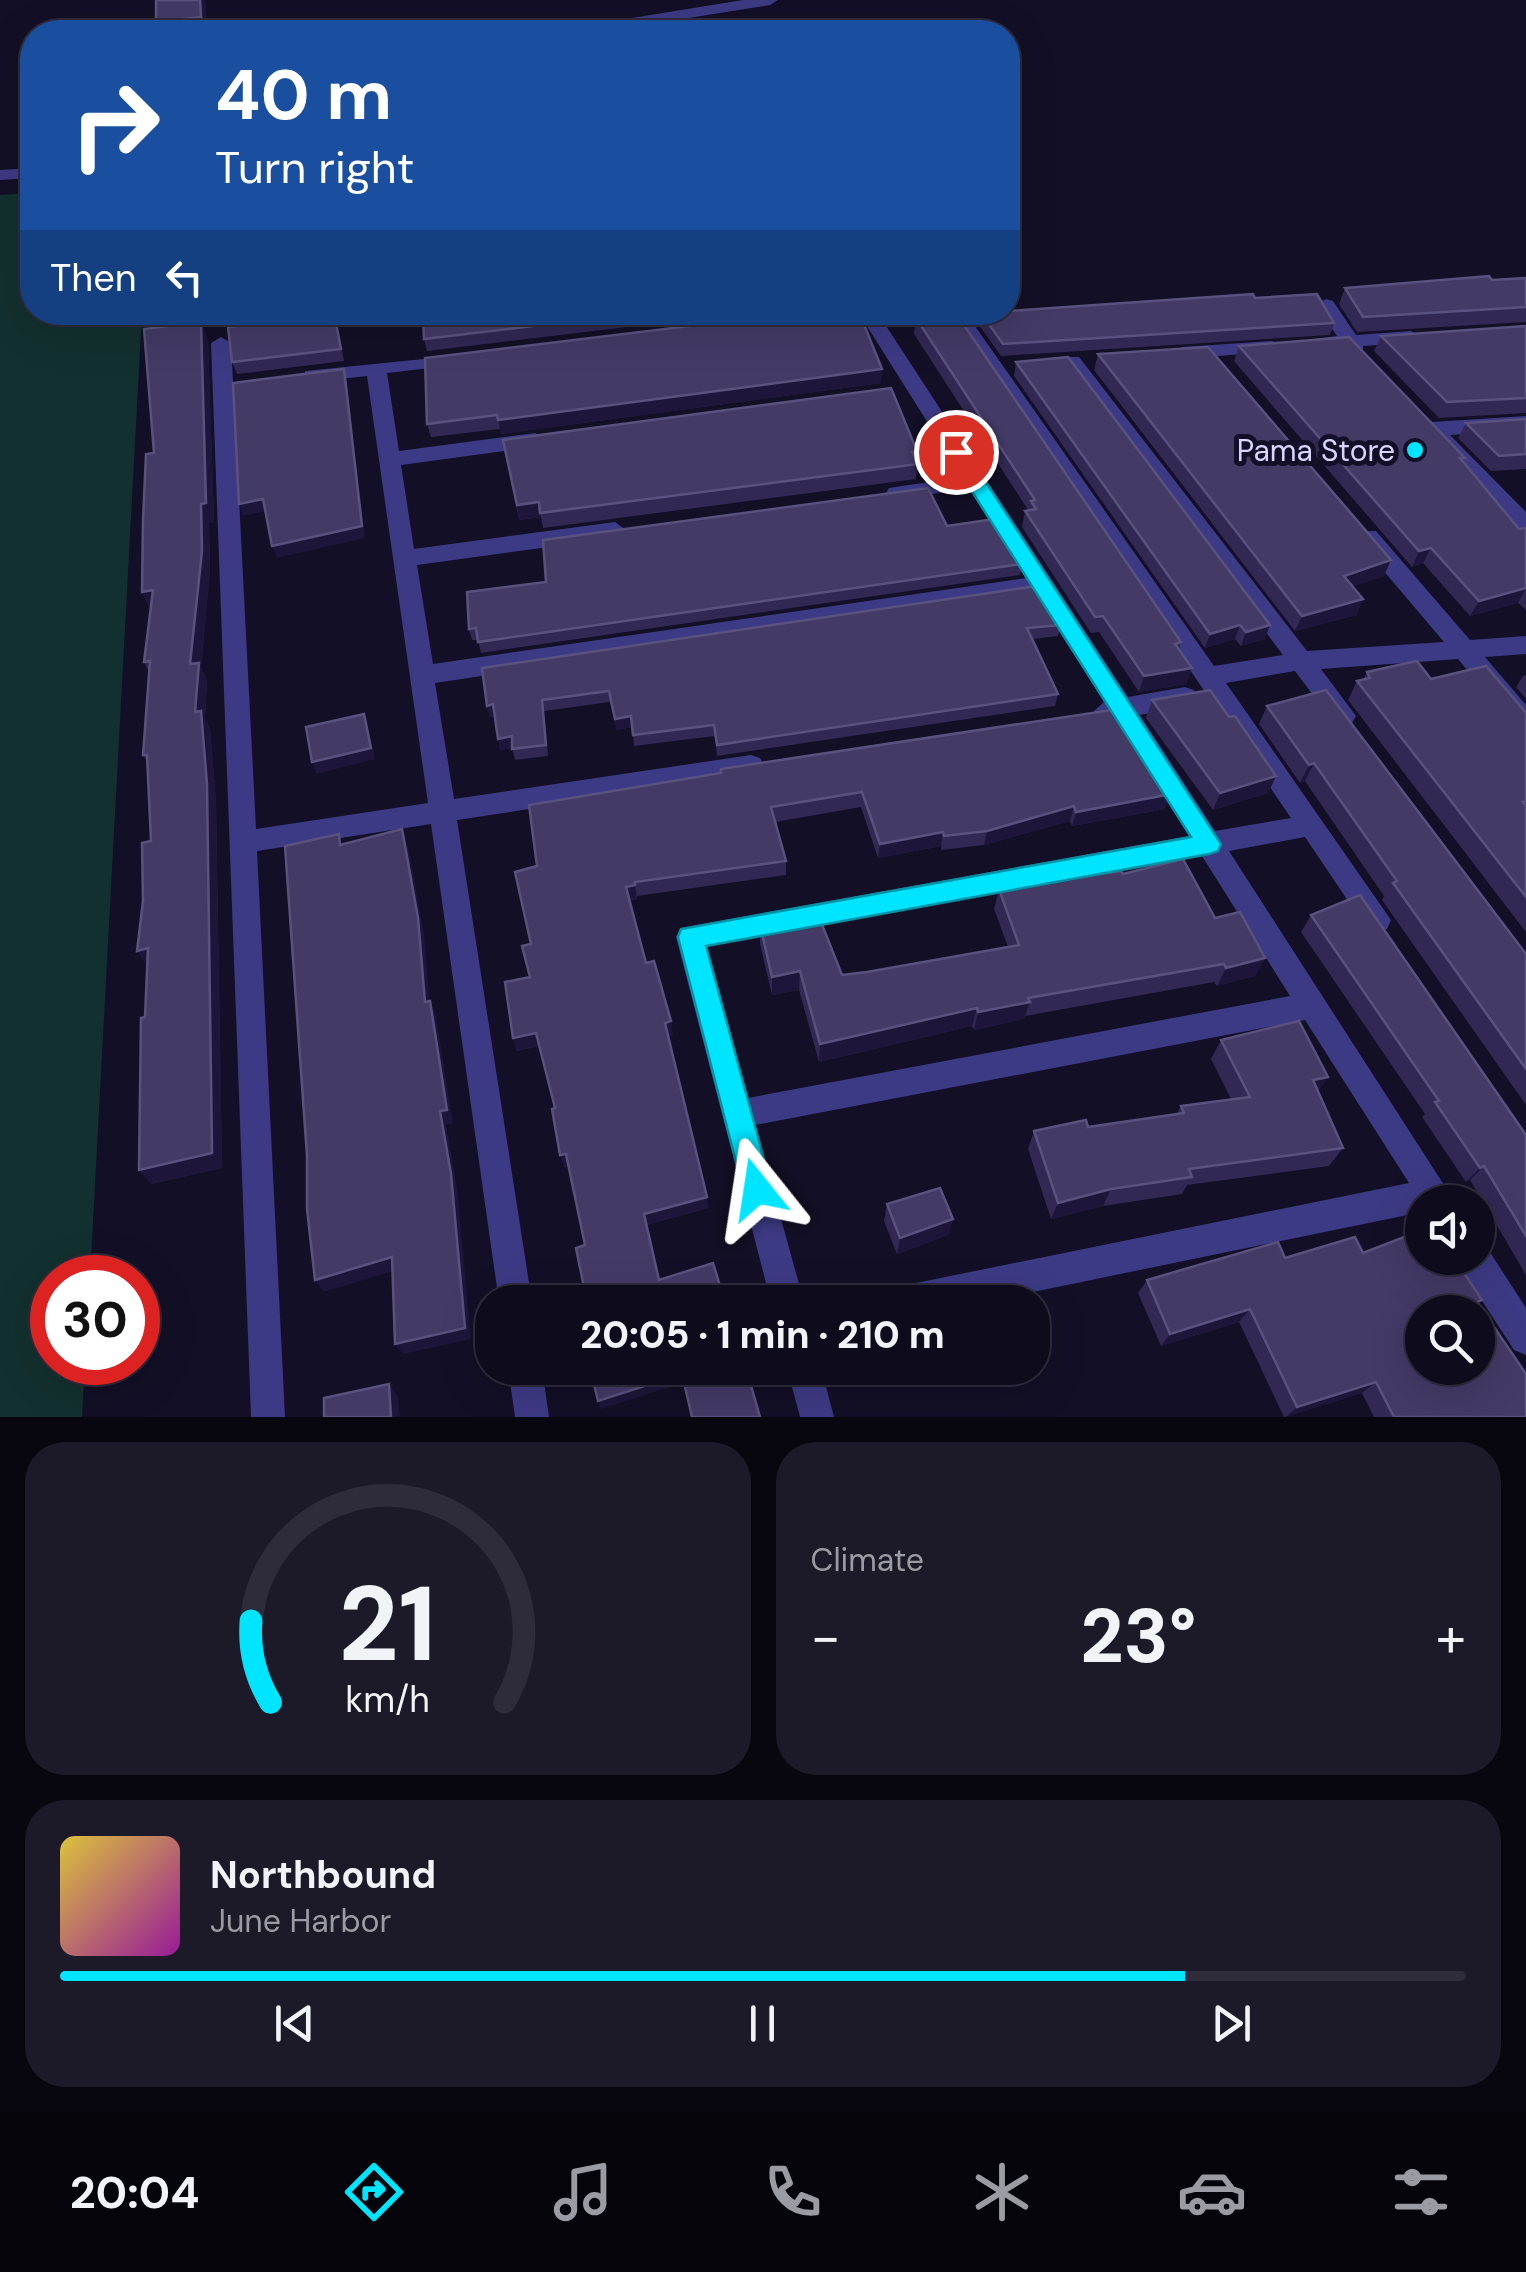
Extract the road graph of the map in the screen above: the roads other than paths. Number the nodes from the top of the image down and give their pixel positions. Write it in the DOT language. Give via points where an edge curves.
graph roads {
  1 [pos="770,0"];
  2 [pos="649,20"];
  3 [pos="1326,305"];
  4 [pos="874,325"];
  5 [pos="967,325"];
  6 [pos="1427,336"];
  7 [pos="1348,341"];
  8 [pos="221,343"];
  9 [pos="1170,354"];
  10 [pos="473,356"];
  11 [pos="1072,361"];
  12 [pos="1372,366"];
  13 [pos="376,368"];
  14 [pos="300,377"];
  15 [pos="1526,423"];
  16 [pos="566,436"];
  17 [pos="390,459"];
  18 [pos="977,482"];
  19 [pos="878,496"];
  20 [pos="1350,515"];
  21 [pos="642,526"];
  22 [pos="1526,526"];
  23 [pos="406,558"];
  24 [pos="1042,584"];
  25 [pos="1526,645"];
  26 [pos="1464,650"];
  27 [pos="1302,661"];
  28 [pos="424,675"];
  29 [pos="1215,684"];
  30 [pos="1122,709"];
  31 [pos="1084,715"];
  32 [pos="1526,722"];
  33 [pos="1361,740"];
  34 [pos="774,762"];
  35 [pos="445,812"];
  36 [pos="1312,825"];
  37 [pos="243,842"];
  38 [pos="1209,844"];
  39 [pos="1390,940"];
  40 [pos="1313,1005"];
  41 [pos="738,1114"];
  42 [pos="1428,1185"];
  43 [pos="1405,1204"];
  44 [pos="1485,1275"];
  45 [pos="514,1285"];
  46 [pos="783,1285"];
  47 [pos="993,1285"];
  48 [pos="1526,1338"];
  49 [pos="527,1385"];
  50 [pos="809,1385"];
  51 [pos="268,1417"];
  52 [pos="532,1417"];
  53 [pos="817,1417"];
  1 -- 2 [label="street"];
  3 -- 7 [label="street"];
  4 -- 18 [label="street" via="906,390"];
  5 -- 29 [label="street" via="1005,366"];
  6 -- 7 [label="street"];
  7 -- 9 [label="street" via="1215,359"];
  7 -- 12 [label="street"];
  8 -- 37 [label="street" via="232,385"];
  10 -- 13 [label="street"];
  11 -- 27 [label="street"];
  13 -- 14 [label="street"];
  13 -- 17 [label="street"];
  15 -- 22 [label="street" via="1426,422"];
  16 -- 17 [label="street"];
  17 -- 23 [label="street"];
  18 -- 19 [label="street"];
  18 -- 24 [label="street"];
  20 -- 26 [label="street"];
  21 -- 23 [label="street"];
  23 -- 28 [label="street"];
  24 -- 28 [label="street"];
  24 -- 30 [label="street"];
  25 -- 26 [label="street"];
  26 -- 27 [label="street"];
  26 -- 32 [label="street"];
  27 -- 29 [label="street"];
  27 -- 33 [label="street"];
  28 -- 35 [label="street"];
  29 -- 30 [label="street"];
  29 -- 36 [label="street"];
  30 -- 31 [label="street"];
  30 -- 38 [label="street"];
  34 -- 35 [label="street"];
  35 -- 37 [label="street"];
  35 -- 45 [label="street"];
  36 -- 38 [label="street"];
  36 -- 39 [label="street"];
  37 -- 51 [label="street"];
  38 -- 40 [label="street"];
  38 -- 41 [label="street" via="690,937"];
  40 -- 41 [label="street"];
  40 -- 42 [label="street"];
  41 -- 46 [label="street"];
  43 -- 47 [label="street"];
  44 -- 48 [label="street"];
  49 -- 52 [label="street"];
  50 -- 53 [label="street"];
}
